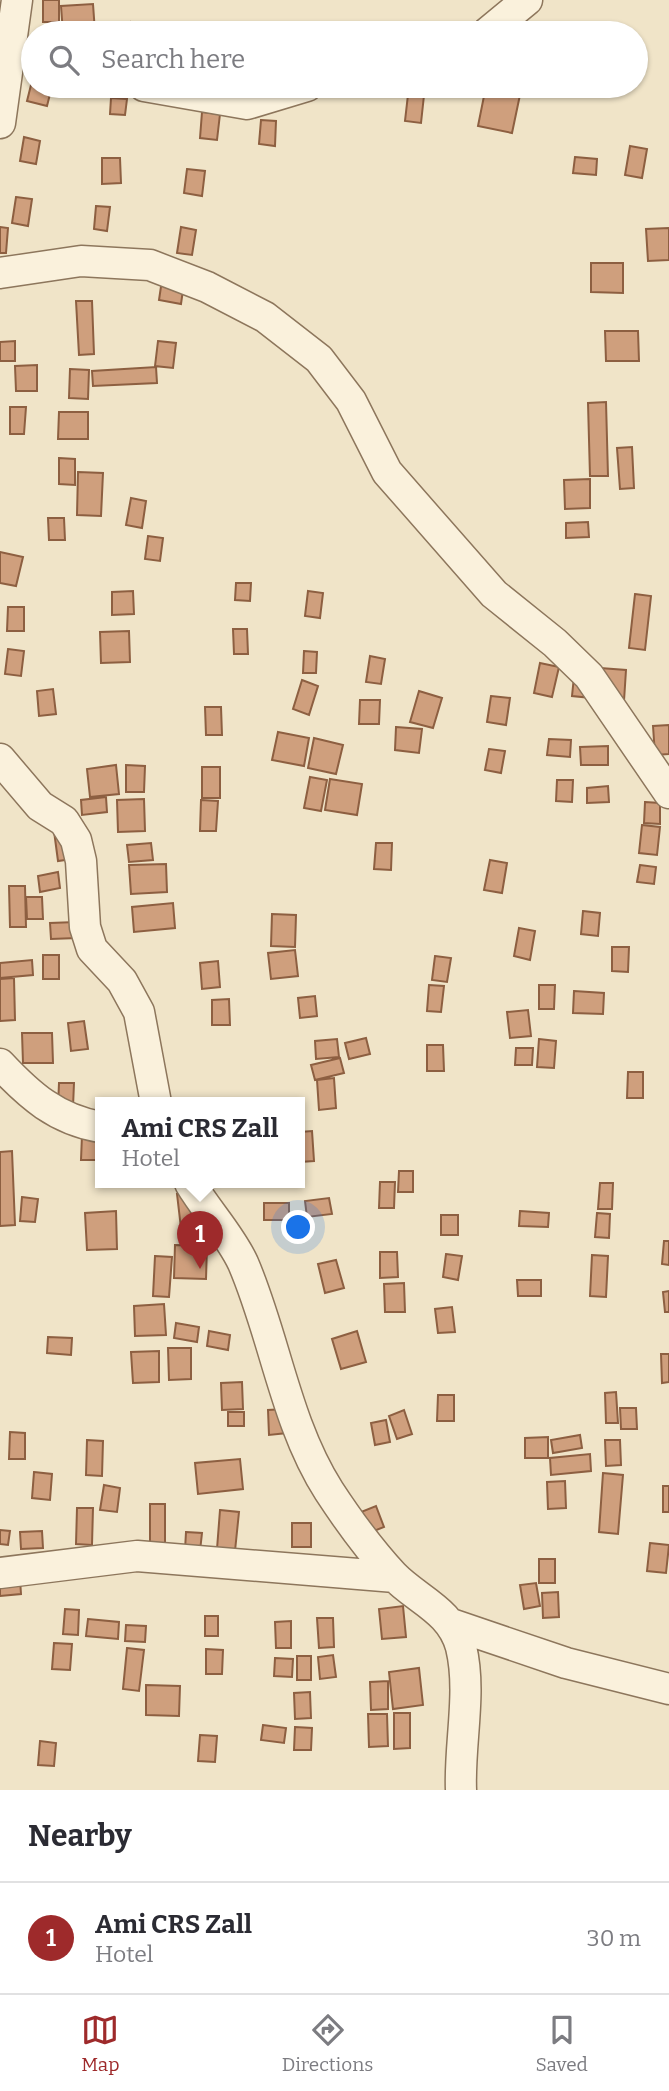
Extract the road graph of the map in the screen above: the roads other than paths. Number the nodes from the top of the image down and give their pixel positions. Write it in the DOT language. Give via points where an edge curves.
graph roads {
  1 [pos="17,0"];
  2 [pos="527,0"];
  3 [pos="501,21"];
  4 [pos="21,31"];
  5 [pos="21,54"];
  6 [pos="213,98"];
  7 [pos="267,98"];
  8 [pos="0,123"];
  9 [pos="0,273"];
  10 [pos="0,759"];
  11 [pos="669,793"];
  12 [pos="0,1065"];
  13 [pos="155,1097"];
  14 [pos="95,1126"];
  15 [pos="193,1188"];
  16 [pos="0,1573"];
  17 [pos="395,1577"];
  18 [pos="451,1624"];
  19 [pos="669,1689"];
  20 [pos="461,1790"];
  1 -- 4 [label="street"];
  2 -- 3 [label="street"];
  5 -- 8 [label="street"];
  6 -- 7 [label="street" via="247,104"];
  9 -- 11 [label="street" via="81,261 150,265 265,317 319,359 351,401 387,472 494,594 589,676"];
  10 -- 13 [label="street" via="40,806 64,821 76,840 85,927 92,949 122,981 139,1013"];
  12 -- 14 [label="street" via="31,1097 54,1112"];
  15 -- 17 [label="street" via="242,1260 300,1435 327,1488"];
  16 -- 17 [label="street" via="137,1556"];
  17 -- 18 [label="street"];
  18 -- 19 [label="street" via="566,1663"];
  18 -- 20 [label="street" via="461,1647 464,1690"];
}
